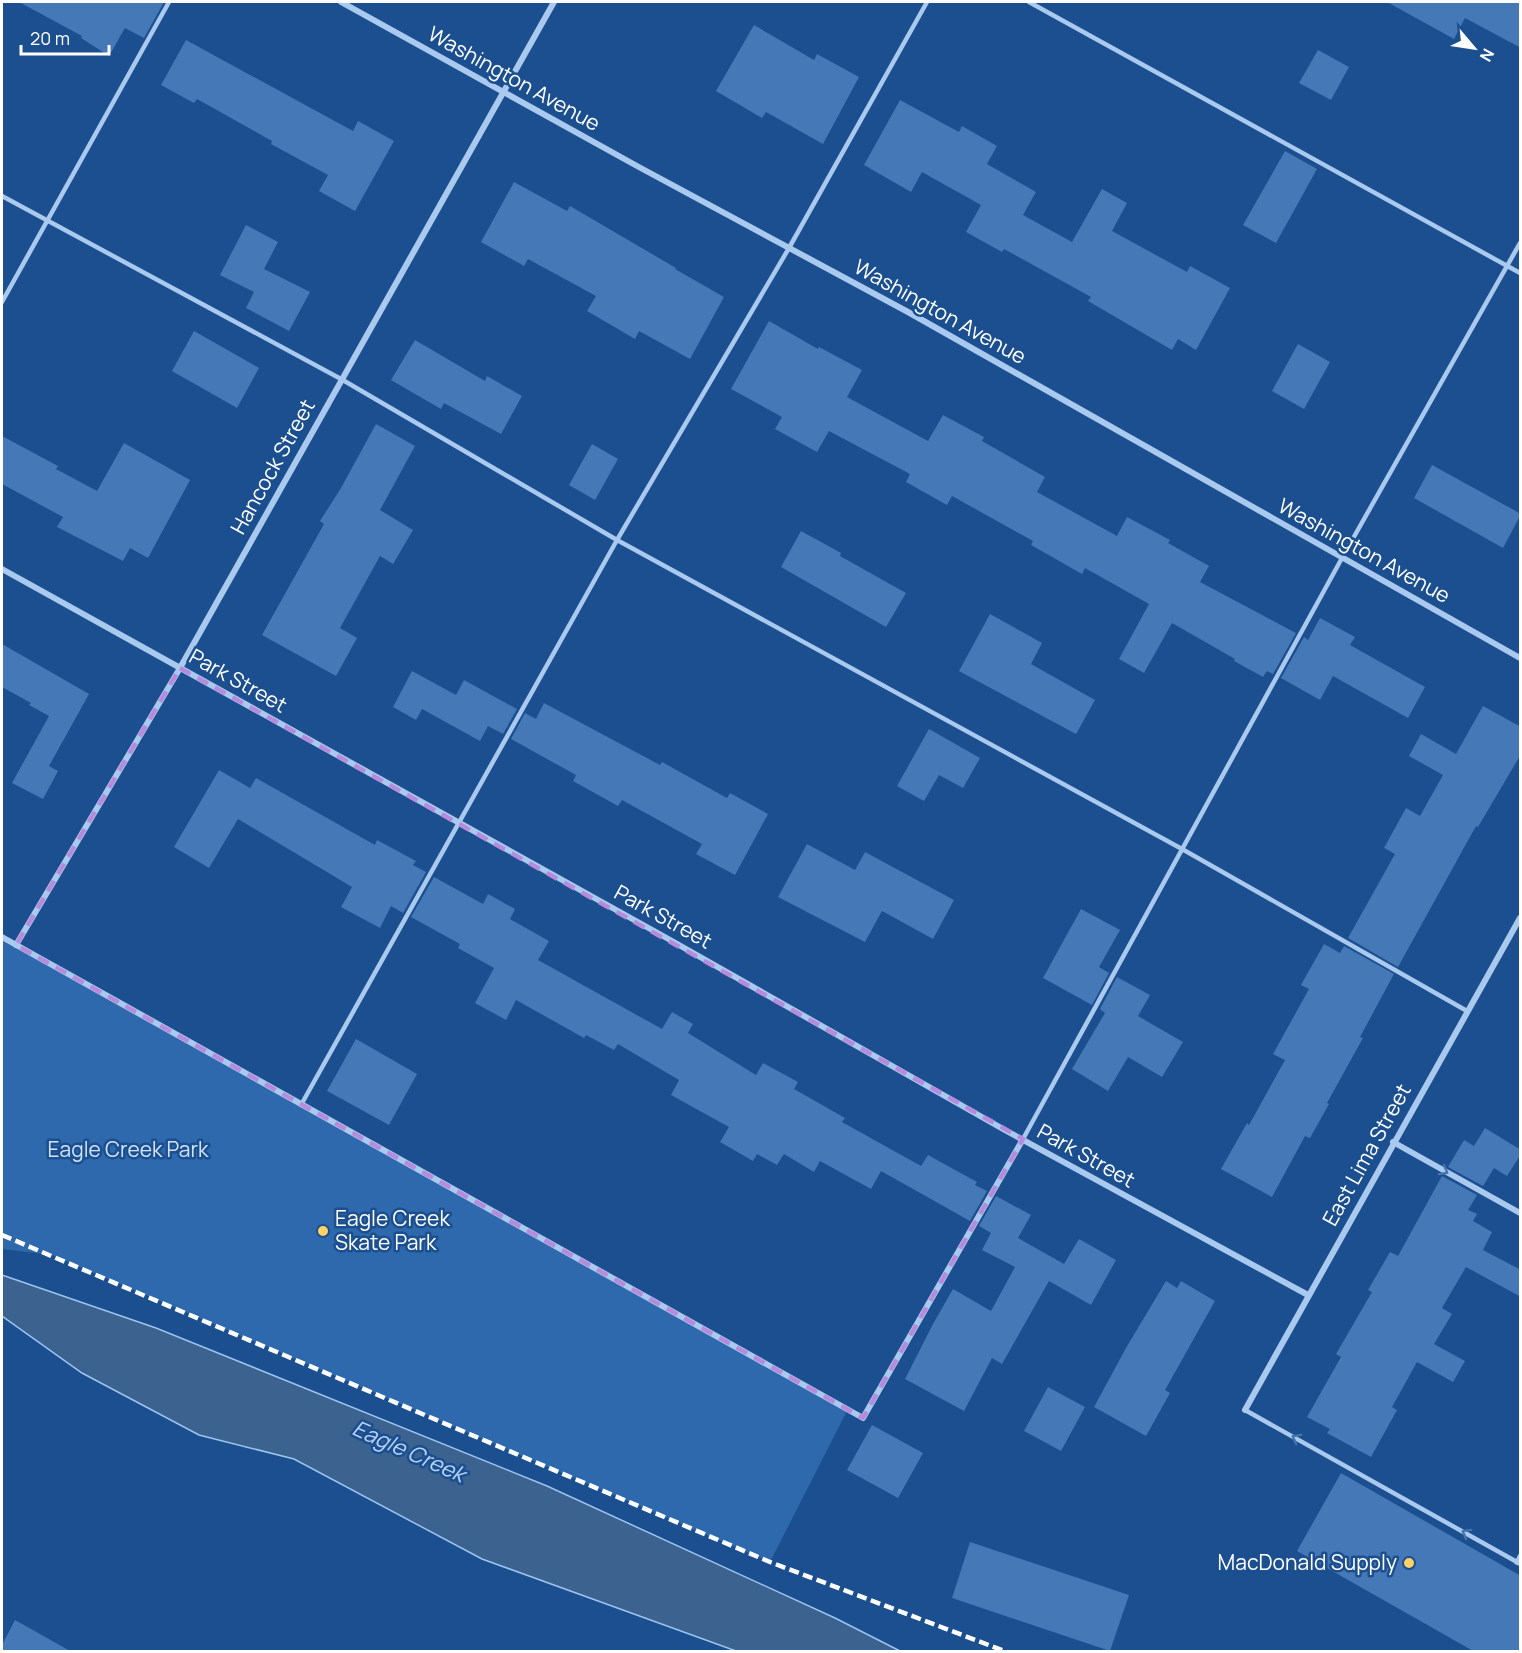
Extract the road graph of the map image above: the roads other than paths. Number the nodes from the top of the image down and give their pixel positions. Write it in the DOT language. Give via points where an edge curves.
graph roads {
  1 [pos="169,2"];
  2 [pos="341,2"];
  3 [pos="554,2"];
  4 [pos="927,2"];
  5 [pos="1029,2"];
  6 [pos="503,92"];
  7 [pos="2,196"];
  8 [pos="46,222"];
  9 [pos="1521,243"];
  10 [pos="789,248"];
  11 [pos="1507,266"];
  12 [pos="1521,273"];
  13 [pos="2,302"];
  14 [pos="341,379"];
  15 [pos="617,540"];
  16 [pos="1342,558"];
  17 [pos="2,569"];
  18 [pos="1521,658"];
  19 [pos="180,668"];
  20 [pos="460,823"];
  21 [pos="1182,849"];
  22 [pos="1521,918"];
  23 [pos="2,937"];
  24 [pos="16,945"];
  25 [pos="1467,1011"];
  26 [pos="302,1105"];
  27 [pos="1023,1139"];
  28 [pos="1393,1142"];
  29 [pos="1521,1213"];
  30 [pos="1308,1295"];
  31 [pos="1245,1410"];
  32 [pos="1519,1560"];
  1 -- 8 [label="lane"];
  2 -- 6 [label="street, Washington Avenue"];
  3 -- 6 [label="street, Hancock Street"];
  4 -- 10 [label="lane"];
  5 -- 11 [label="lane"];
  6 -- 10 [label="street, Washington Avenue"];
  6 -- 14 [label="street, Hancock Street"];
  7 -- 8 [label="lane"];
  8 -- 13 [label="lane"];
  8 -- 14 [label="lane"];
  9 -- 11 [label="lane"];
  10 -- 15 [label="lane"];
  10 -- 16 [label="street, Washington Avenue"];
  11 -- 12 [label="lane"];
  11 -- 16 [label="lane"];
  14 -- 15 [label="lane"];
  14 -- 19 [label="street, Hancock Street"];
  15 -- 20 [label="lane"];
  15 -- 21 [label="lane"];
  16 -- 18 [label="street, Washington Avenue"];
  16 -- 21 [label="lane"];
  17 -- 19 [label="street, Park Street"];
  19 -- 20 [label="street, Park Street"];
  19 -- 24 [label="street, Hancock Street"];
  20 -- 26 [label="lane"];
  20 -- 27 [label="street, Park Street"];
  21 -- 25 [label="lane"];
  21 -- 27 [label="lane"];
  22 -- 25 [label="street, East Lima Street"];
  23 -- 24 [label="street"];
  24 -- 26 [label="street"];
  25 -- 28 [label="street, East Lima Street"];
  26 -- 27 [label="street" via="863,1418"];
  27 -- 30 [label="street, Park Street"];
  28 -- 29 [label="street, one-way"];
  28 -- 30 [label="street, East Lima Street"];
  30 -- 31 [label="street, East Lima Street"];
  32 -- 31 [label="lane, one-way"];
}
